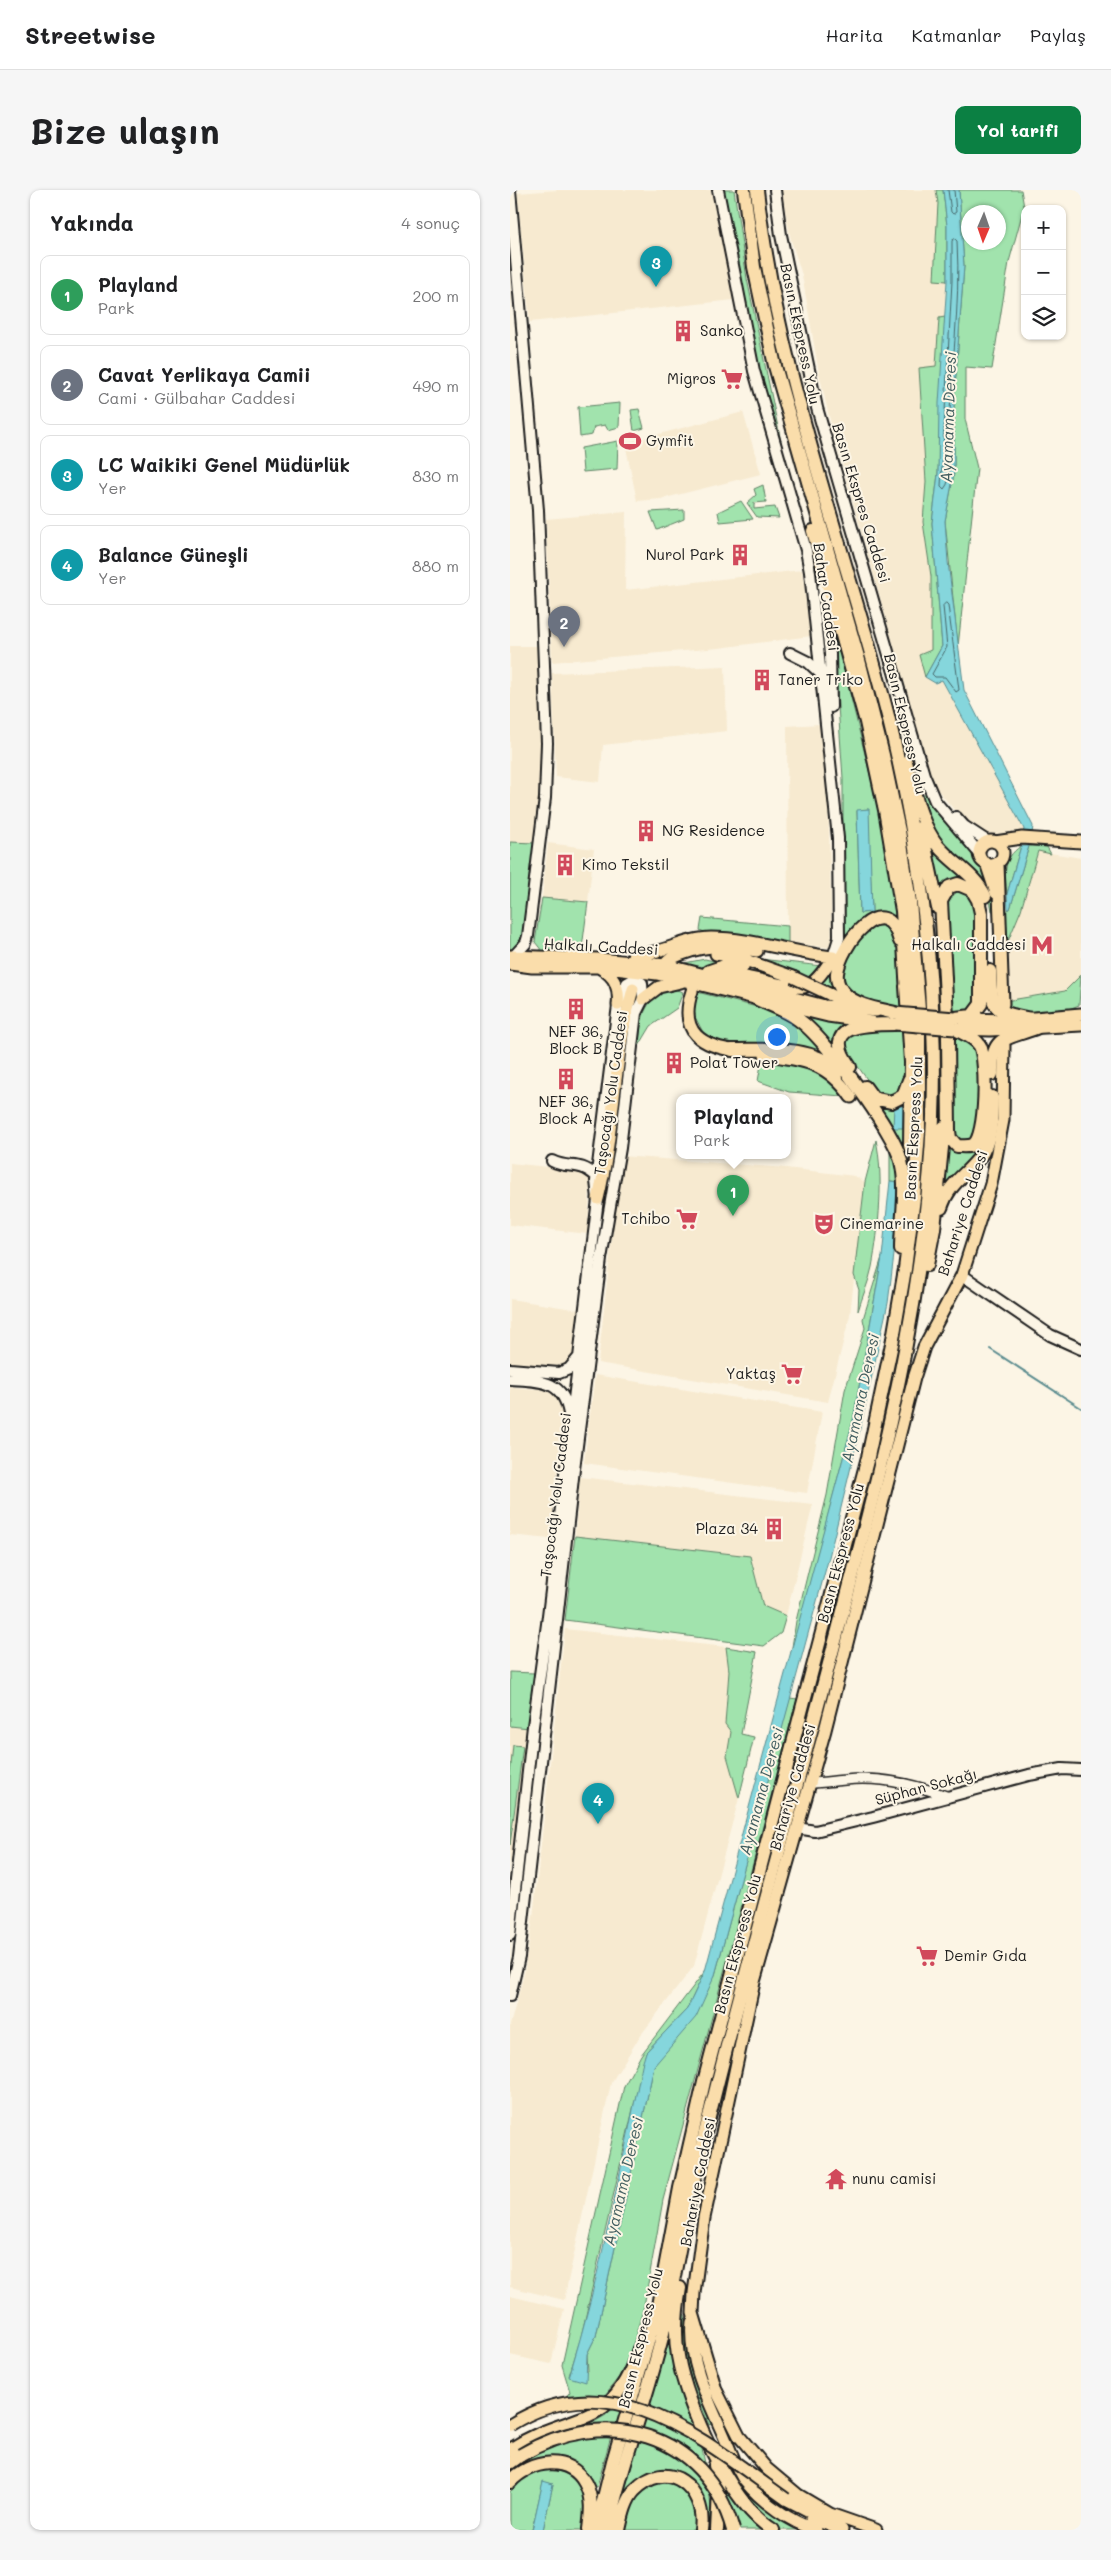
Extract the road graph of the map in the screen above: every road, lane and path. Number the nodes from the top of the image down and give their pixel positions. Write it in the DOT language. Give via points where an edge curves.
graph roads {
  1 [pos="510,190"];
  2 [pos="718,190"];
  3 [pos="744,190"];
  4 [pos="757,190"];
  5 [pos="775,190"];
  6 [pos="789,420"];
  7 [pos="818,554"];
  8 [pos="790,653"];
  9 [pos="821,675"];
  10 [pos="881,689"];
  11 [pos="921,762"];
  12 [pos="832,766"];
  13 [pos="914,788"];
  14 [pos="1022,838"];
  15 [pos="991,841"];
  16 [pos="1081,842"];
  17 [pos="979,853"];
  18 [pos="1000,860"];
  19 [pos="986,863"];
  20 [pos="1001,907"];
  21 [pos="528,936"];
  22 [pos="944,947"];
  23 [pos="814,956"];
  24 [pos="539,958"];
  25 [pos="833,958"];
  26 [pos="512,959"];
  27 [pos="599,963"];
  28 [pos="708,971"];
  29 [pos="724,973"];
  30 [pos="794,977"];
  31 [pos="690,986"];
  32 [pos="633,988"];
  33 [pos="907,993"];
  34 [pos="755,998"];
  35 [pos="643,999"];
  36 [pos="1003,1004"];
  37 [pos="618,1005"];
  38 [pos="870,1011"];
  39 [pos="1081,1014"];
  40 [pos="895,1019"];
  41 [pos="955,1024"];
  42 [pos="1033,1024"];
  43 [pos="1080,1026"];
  44 [pos="1004,1045"];
  45 [pos="910,1047"];
  46 [pos="732,1050"];
  47 [pos="854,1092"];
  48 [pos="948,1094"];
  49 [pos="598,1158"];
  50 [pos="596,1176"];
  51 [pos="598,1200"];
  52 [pos="912,1216"];
  53 [pos="934,1230"];
  54 [pos="905,1269"];
  55 [pos="962,1275"];
  56 [pos="1081,1349"];
  57 [pos="579,1357"];
  58 [pos="510,1369"];
  59 [pos="510,1380"];
  60 [pos="899,1380"];
  61 [pos="571,1424"];
  62 [pos="552,1625"];
  63 [pos="1081,1770"];
  64 [pos="810,1783"];
  65 [pos="949,1797"];
  66 [pos="797,1828"];
  67 [pos="510,1935"];
  68 [pos="511,1988"];
  69 [pos="694,2184"];
  70 [pos="667,2256"];
  71 [pos="693,2313"];
  72 [pos="510,2425"];
  73 [pos="510,2433"];
  74 [pos="708,2441"];
  75 [pos="514,2456"];
  76 [pos="510,2482"];
  77 [pos="785,2501"];
  78 [pos="588,2530"];
  79 [pos="596,2530"];
  80 [pos="607,2530"];
  81 [pos="619,2530"];
  82 [pos="701,2530"];
  83 [pos="717,2530"];
  84 [pos="733,2530"];
  85 [pos="773,2530"];
  86 [pos="816,2530"];
  87 [pos="842,2530"];
  88 [pos="863,2530"];
  89 [pos="876,2530"];
  1 -- 21 [label="main road" via="538,510 547,743 545,798"];
  2 -- 9 [label="main road, Bahar Caddesi" via="754,371 806,550"];
  3 -- 6 [label="highway, Basın Ekspress Yolu" via="762,306"];
  4 -- 10 [label="highway, Basın Ekspress Yolu" via="790,374"];
  5 -- 11 [label="main road, Basın Ekspres Caddesi" via="818,408"];
  6 -- 7 [label="highway" via="791,452"];
  6 -- 52 [label="highway, Basın Ekspress Yolu" via="872,709 905,869 914,935 920,1040 919,1132"];
  7 -- 12 [label="main road" via="829,636"];
  7 -- 33 [label="highway" via="864,714 883,802 902,911"];
  8 -- 9 [label="main road" via="812,665"];
  9 -- 12 [label="main road, Bahar Caddesi"];
  10 -- 13 [label="highway" via="895,718"];
  10 -- 60 [label="highway, Basın Ekspress Yolu" via="914,839 927,944 933,1035 933,1110 927,1195 917,1279"];
  11 -- 15 [label="main road, Basın Ekspres Caddesi" via="935,793 947,808 964,826"];
  11 -- 17 [label="main road, Basın Ekspres Caddesi" via="935,801"];
  12 -- 25 [label="main road, Bahar Caddesi" via="838,838 839,918 839,938"];
  13 -- 22 [label="highway"];
  13 -- 42 [label="highway" via="927,828 936,844 979,885 986,897 996,1008"];
  14 -- 15 [label="main road"];
  14 -- 16 [label="main road"];
  14 -- 18 [label="main road"];
  15 -- 17 [label="main road" via="981,845"];
  15 -- 18 [label="main road" via="999,846"];
  17 -- 19 [label="main road"];
  18 -- 19 [label="main road" via="993,866"];
  18 -- 20 [label="main road"];
  19 -- 20 [label="main road"];
  20 -- 36 [label="main road"];
  21 -- 24 [label="main road"];
  21 -- 26 [label="main road"];
  22 -- 41 [label="highway" via="942,896 953,885 963,885 975,894 980,906 982,998 975,1014"];
  22 -- 48 [label="highway"];
  23 -- 25 [label="main road"];
  23 -- 27 [label="main road" via="774,946 710,938 643,956"];
  23 -- 30 [label="main road" via="706,946 668,960 693,953 724,954"];
  24 -- 26 [label="main road, Halkalı Caddesi"];
  24 -- 27 [label="main road, Halkalı Caddesi"];
  25 -- 29 [label="main road" via="814,981 801,988"];
  26 -- 27 [label="main road, Halkalı Caddesi" via="532,967"];
  27 -- 31 [label="main road, Halkalı Caddesi" via="658,974"];
  27 -- 37 [label="main road" via="614,979"];
  27 -- 38 [label="main road, Halkalı Caddesi" via="666,966 825,1006"];
  28 -- 30 [label="main road" via="726,965"];
  30 -- 38 [label="main road, bridge" via="851,1006"];
  31 -- 34 [label="main road, Halkalı Caddesi"];
  31 -- 35 [label="main road" via="659,987"];
  31 -- 46 [label="main road" via="688,1017 696,1034 703,1042 716,1048"];
  32 -- 51 [label="main road" via="626,1017 609,1153"];
  33 -- 40 [label="highway" via="902,948 895,926 887,920 867,921 845,954 836,978 846,996"];
  33 -- 45 [label="highway"];
  34 -- 40 [label="main road, Halkalı Caddesi" via="828,1016"];
  34 -- 47 [label="highway" via="788,1012 812,1030"];
  35 -- 37 [label="main road, Taşocağı Yolu Caddesi" via="642,983 632,979 627,983"];
  35 -- 62 [label="main road, Taşocağı Yolu Caddesi" via="636,1013 620,1148 601,1260"];
  37 -- 49 [label="main road, Taşocağı Yolu Caddesi"];
  38 -- 40 [label="main road, Halkalı Caddesi"];
  39 -- 42 [label="main road"];
  40 -- 41 [label="main road, bridge"];
  40 -- 45 [label="highway" via="854,1026 841,1042 846,1061 873,1098 891,1102 903,1096 908,1084"];
  41 -- 42 [label="main road" via="995,1021"];
  41 -- 48 [label="highway" via="977,1042 983,1057 984,1110 980,1135 973,1145 957,1146 950,1138"];
  42 -- 43 [label="main road"];
  42 -- 53 [label="highway" via="1004,1038 994,1049 988,1143 978,1159 951,1187"];
  44 -- 55 [label="main road, Bahariye Caddesi" via="1003,1120 999,1152"];
  45 -- 52 [label="highway"];
  46 -- 47 [label="highway" via="809,1054 834,1066"];
  47 -- 54 [label="highway" via="892,1138 900,1155 904,1187 901,1253"];
  48 -- 53 [label="highway"];
  49 -- 50 [label="main road, Taşocağı Yolu Caddesi"];
  49 -- 50 [label="main road" via="592,1161 552,1161 585,1167"];
  50 -- 51 [label="main road, Taşocağı Yolu Caddesi"];
  51 -- 57 [label="main road, Taşocağı Yolu Caddesi"];
  52 -- 54 [label="highway, Basın Ekspress Yolu"];
  53 -- 60 [label="highway" via="910,1350"];
  54 -- 70 [label="highway, Basın Ekspress Yolu" via="868,1457 704,2082"];
  55 -- 56 [label="main road" via="1050,1334"];
  55 -- 64 [label="main road, Bahariye Caddesi" via="924,1347 914,1378"];
  57 -- 58 [label="main road" via="569,1369 559,1373"];
  57 -- 61 [label="main road, Taşocağı Yolu Caddesi"];
  59 -- 61 [label="main road" via="542,1382 558,1388 566,1397"];
  60 -- 69 [label="highway, Basın Ekspress Yolu" via="864,1528 731,2031"];
  61 -- 62 [label="main road, Taşocağı Yolu Caddesi"];
  62 -- 67 [label="main road, Taşocağı Yolu Caddesi" via="533,1726"];
  62 -- 68 [label="main road, Taşocağı Yolu Caddesi" via="519,1957"];
  63 -- 65 [label="main road, Süphan Sokağı" via="1062,1769 1029,1775"];
  64 -- 65 [label="street" via="876,1780 922,1787"];
  64 -- 66 [label="main road, Bahariye Caddesi"];
  65 -- 66 [label="main road, Süphan Sokağı" via="815,1830"];
  66 -- 71 [label="main road, Bahariye Caddesi" via="754,1982 704,2218"];
  69 -- 74 [label="highway" via="678,2301 676,2341 683,2378"];
  69 -- 80 [label="highway, Basın Ekspress Yolu" via="657,2354"];
  70 -- 75 [label="highway" via="658,2276 636,2357 614,2399 588,2417 540,2432"];
  70 -- 79 [label="highway, Basın Ekspress Yolu" via="646,2352"];
  71 -- 86 [label="main road" via="694,2356 743,2479 787,2518"];
  71 -- 89 [label="main road, Bahariye Caddesi" via="716,2390 740,2436 767,2469 798,2495 830,2514"];
  72 -- 77 [label="main road, bridge" via="561,2404 583,2401 640,2408 691,2432"];
  73 -- 77 [label="main road" via="563,2411 603,2409 634,2414 672,2429"];
  74 -- 83 [label="highway" via="719,2491"];
  74 -- 85 [label="highway" via="731,2485 758,2519"];
  75 -- 84 [label="highway, bridge" via="554,2438 584,2430 618,2430 647,2436 674,2450 703,2474 722,2502"];
  76 -- 78 [label="highway" via="522,2470 540,2463 571,2468 589,2492"];
  77 -- 87 [label="main road" via="802,2514"];
  77 -- 88 [label="main road" via="827,2520"];
  81 -- 82 [label="highway" via="633,2492 650,2480 664,2477 678,2479 694,2492 701,2506"];
}
